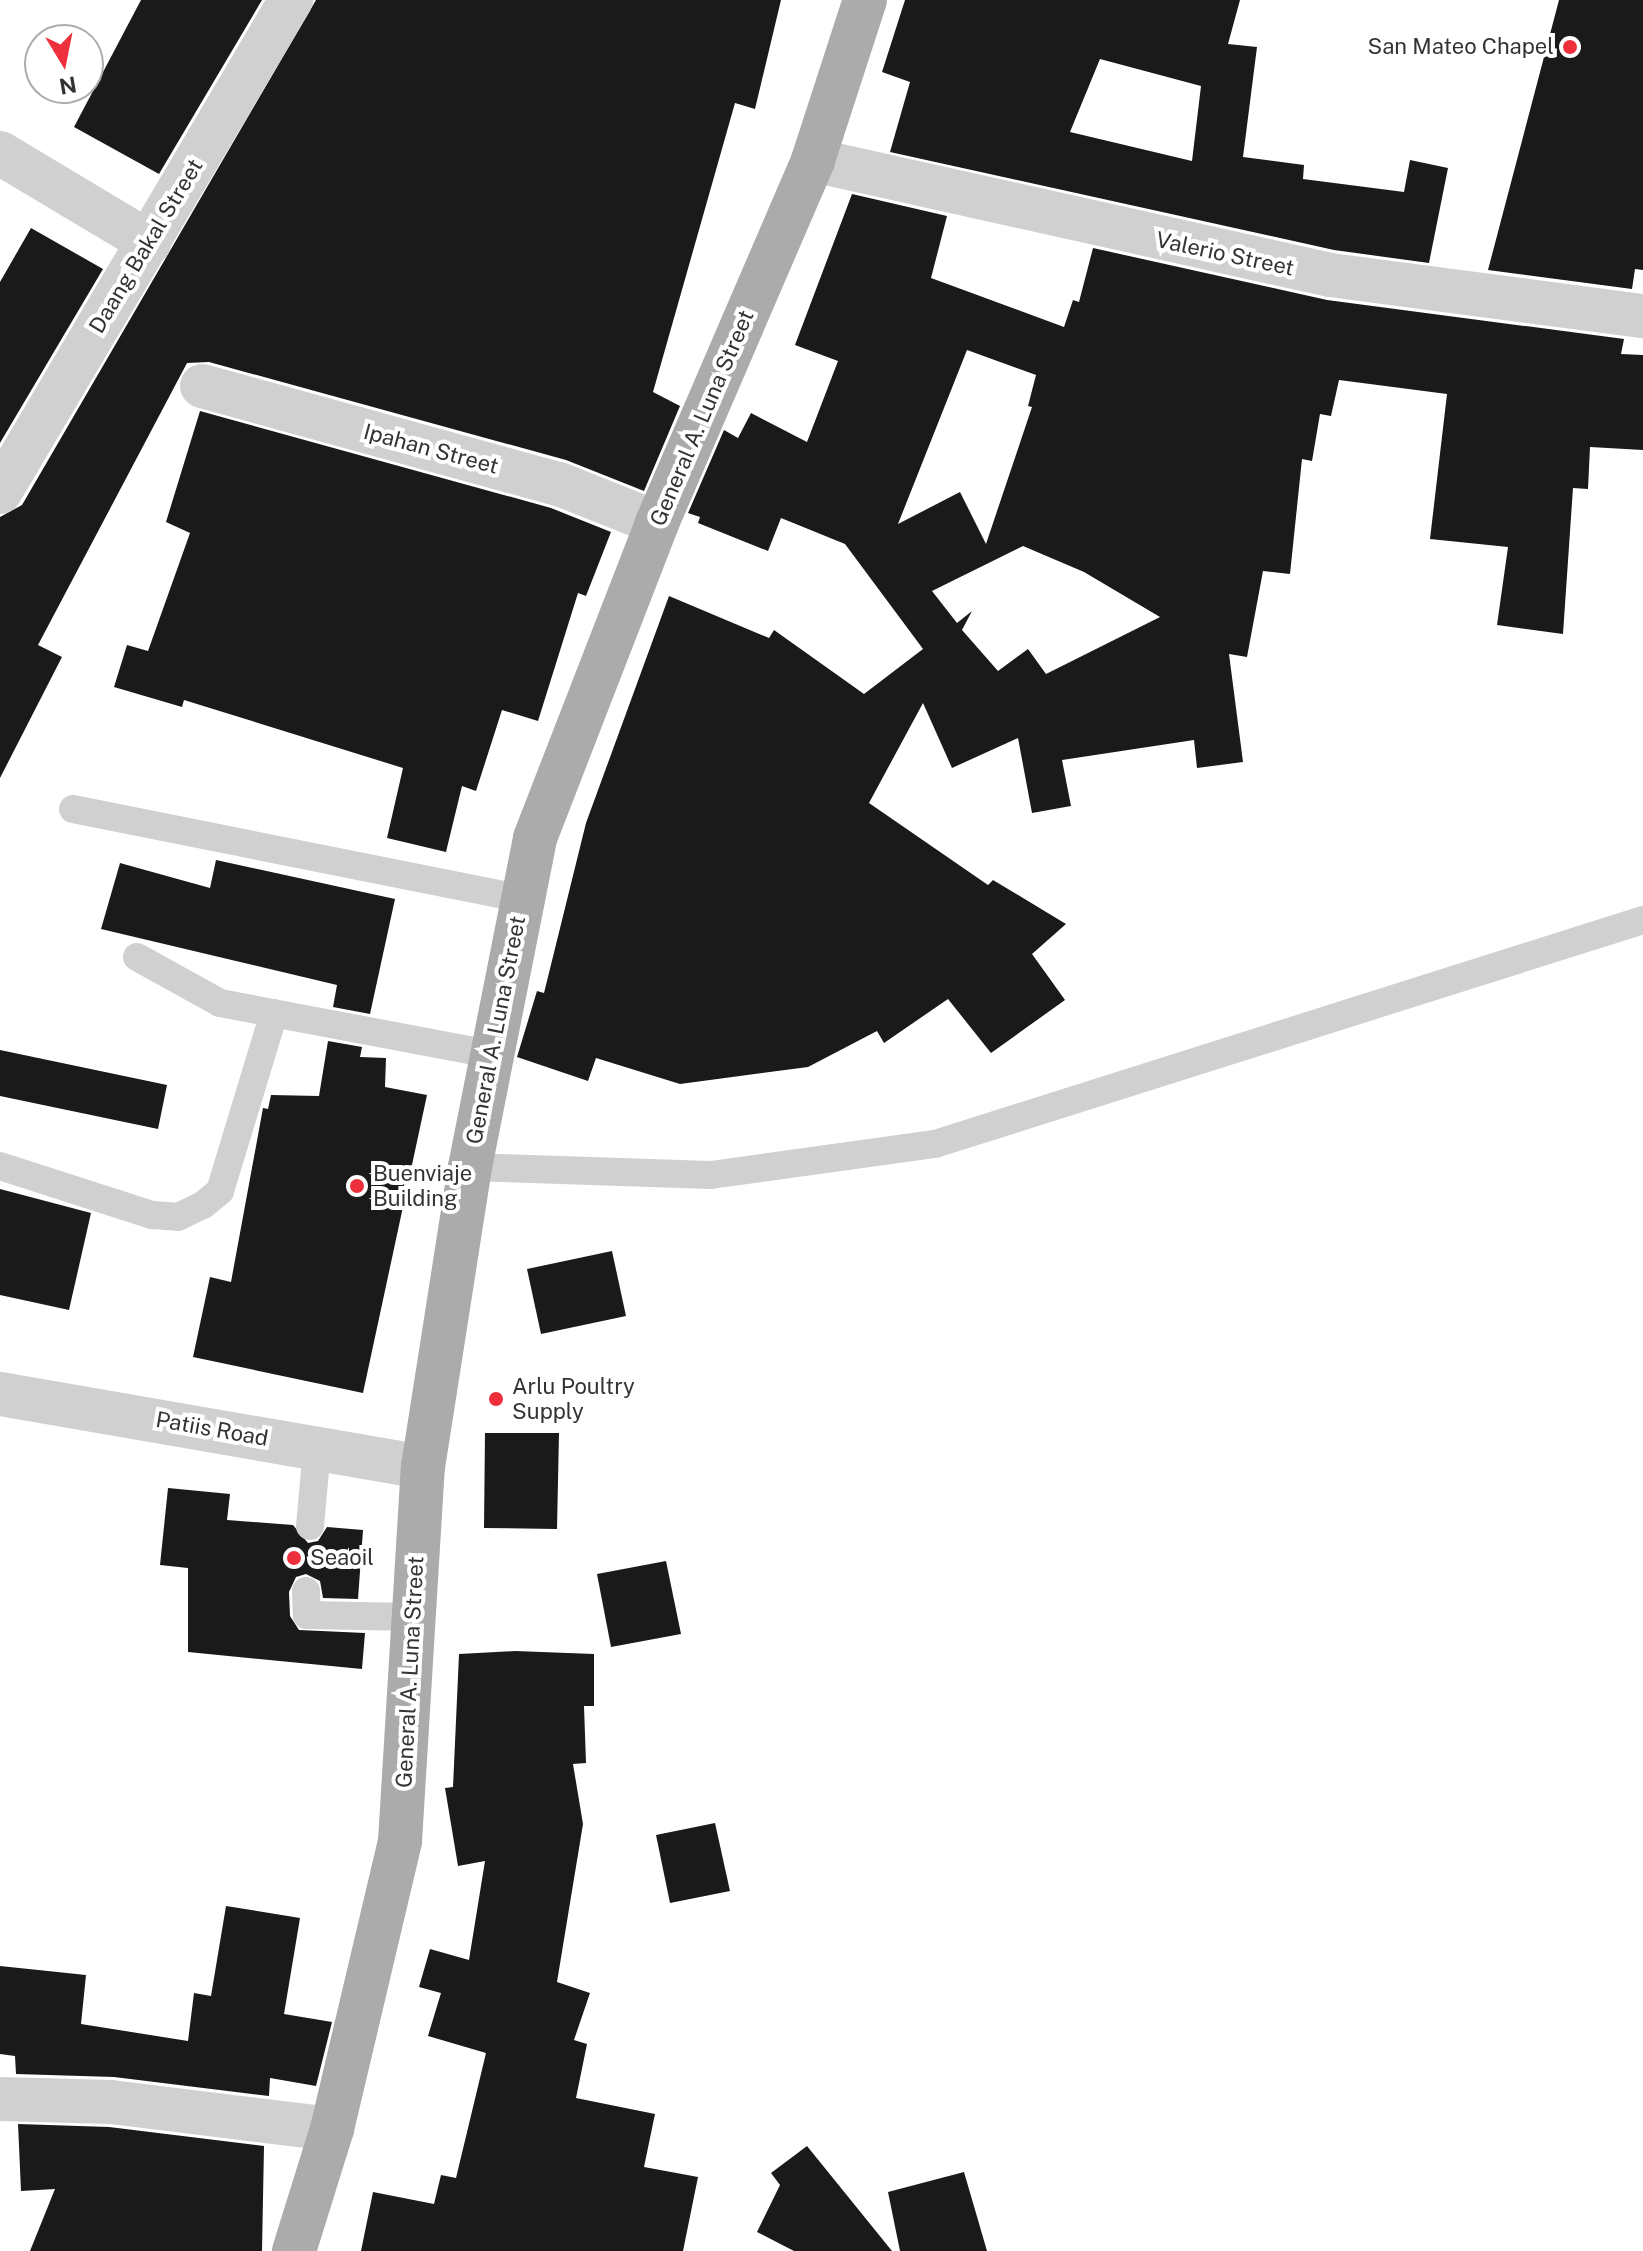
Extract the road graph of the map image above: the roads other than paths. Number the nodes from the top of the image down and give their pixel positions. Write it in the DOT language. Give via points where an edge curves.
graph roads {
  1 [pos="291,0"];
  2 [pos="865,0"];
  3 [pos="0,153"];
  4 [pos="813,160"];
  5 [pos="149,242"];
  6 [pos="1643,316"];
  7 [pos="202,386"];
  8 [pos="0,492"];
  9 [pos="657,523"];
  10 [pos="73,809"];
  11 [pos="522,899"];
  12 [pos="1643,920"];
  13 [pos="137,957"];
  14 [pos="274,1013"];
  15 [pos="491,1054"];
  16 [pos="0,1166"];
  17 [pos="470,1167"];
  18 [pos="0,1394"];
  19 [pos="317,1449"];
  20 [pos="423,1467"];
  21 [pos="310,1526"];
  22 [pos="306,1591"];
  23 [pos="412,1617"];
  24 [pos="0,2099"];
  25 [pos="332,2129"];
  26 [pos="294,2251"];
  1 -- 5 [label="street, Daang Bakal Street"];
  2 -- 4 [label="main road, General A. Luna Street"];
  3 -- 5 [label="street"];
  4 -- 6 [label="street, Valerio Street" via="1330,275"];
  4 -- 9 [label="main road, General A. Luna Street"];
  5 -- 8 [label="street, Daang Bakal Street"];
  7 -- 9 [label="street, Ipahan Street" via="559,484"];
  9 -- 11 [label="main road, General A. Luna Street" via="535,838"];
  10 -- 11 [label="lane"];
  11 -- 15 [label="main road, General A. Luna Street"];
  12 -- 17 [label="lane" via="935,1144 711,1175"];
  13 -- 14 [label="lane" via="206,997"];
  14 -- 15 [label="lane"];
  14 -- 16 [label="lane" via="220,1191 203,1205 178,1217 152,1215"];
  15 -- 17 [label="main road, General A. Luna Street"];
  17 -- 20 [label="main road, General A. Luna Street"];
  18 -- 19 [label="street, Patiis Road"];
  19 -- 20 [label="street, Patiis Road"];
  19 -- 21 [label="lane"];
  20 -- 23 [label="main road, General A. Luna Street"];
  22 -- 23 [label="lane" via="307,1615"];
  23 -- 25 [label="main road, General A. Luna Street" via="400,1841"];
  24 -- 25 [label="street" via="111,2102"];
  25 -- 26 [label="main road, General A. Luna Street"];
}
